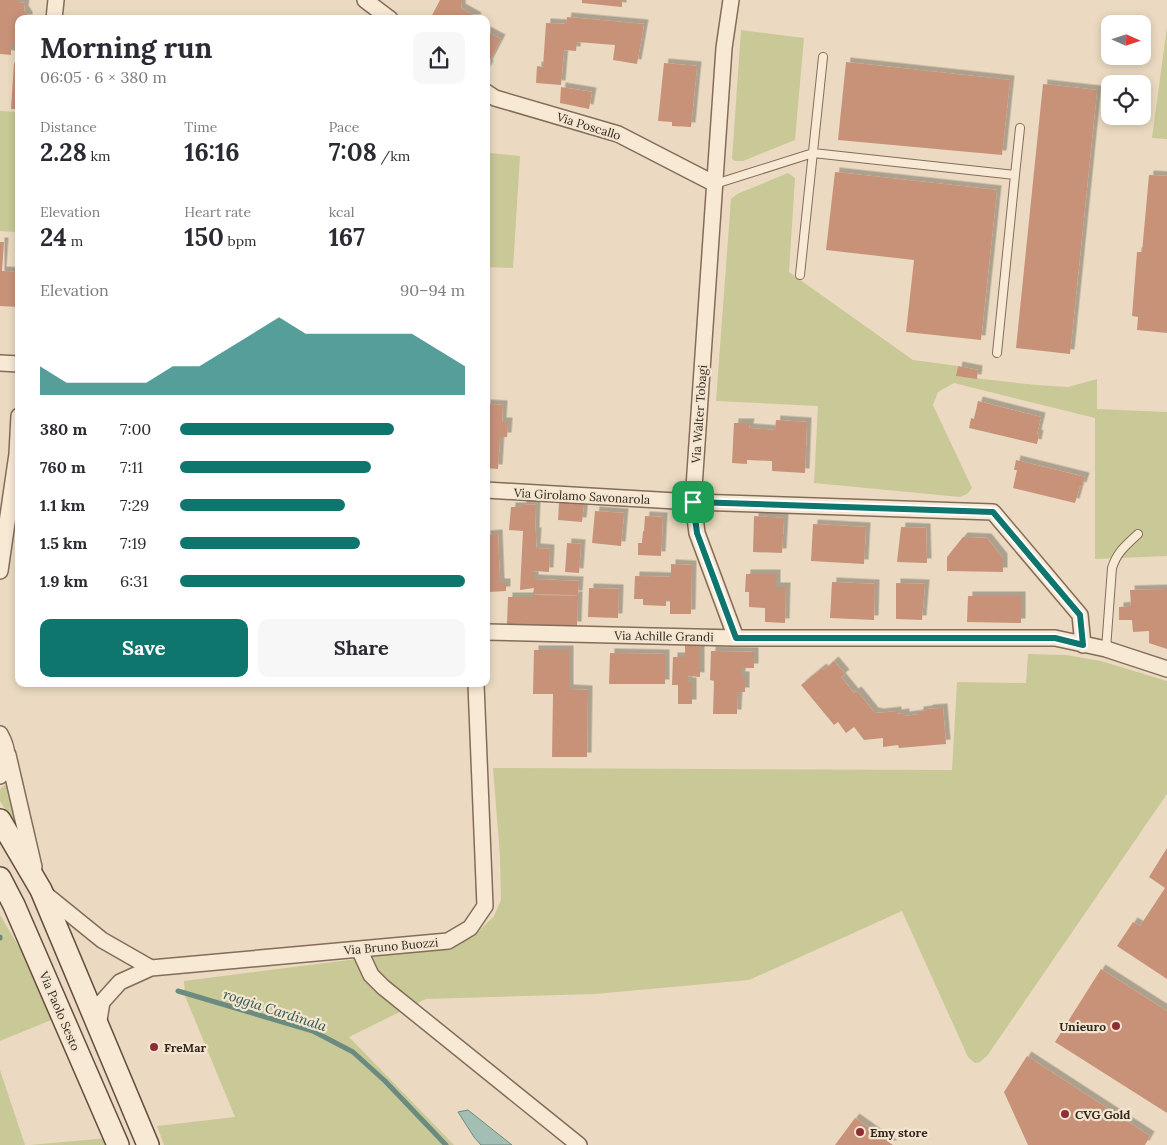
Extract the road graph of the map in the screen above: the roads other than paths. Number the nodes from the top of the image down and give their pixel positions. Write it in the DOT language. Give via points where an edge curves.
graph roads {
  1 [pos="56,0"];
  2 [pos="365,0"];
  3 [pos="731,0"];
  4 [pos="54,15"];
  5 [pos="385,15"];
  6 [pos="823,57"];
  7 [pos="490,95"];
  8 [pos="1020,128"];
  9 [pos="814,153"];
  10 [pos="1016,175"];
  11 [pos="715,184"];
  12 [pos="800,274"];
  13 [pos="997,353"];
  14 [pos="0,363"];
  15 [pos="15,364"];
  16 [pos="15,461"];
  17 [pos="490,490"];
  18 [pos="693,502"];
  19 [pos="1138,534"];
  20 [pos="0,571"];
  21 [pos="490,632"];
  22 [pos="736,638"];
  23 [pos="1083,645"];
  24 [pos="1106,649"];
  25 [pos="1167,669"];
  26 [pos="476,687"];
  27 [pos="0,734"];
  28 [pos="8,755"];
  29 [pos="0,776"];
  30 [pos="0,820"];
  31 [pos="0,878"];
  32 [pos="41,890"];
  33 [pos="358,949"];
  34 [pos="151,968"];
  35 [pos="98,1028"];
  36 [pos="118,1145"];
  37 [pos="148,1145"];
  38 [pos="579,1145"];
  1 -- 4 [label="street"];
  2 -- 5 [label="street"];
  3 -- 11 [label="street, Via Walter Tobagi" via="724,48"];
  6 -- 9 [label="lane"];
  7 -- 11 [label="street, Via Poscallo" via="618,134"];
  8 -- 10 [label="lane"];
  9 -- 10 [label="lane"];
  9 -- 11 [label="lane"];
  9 -- 12 [label="lane"];
  10 -- 13 [label="lane"];
  11 -- 18 [label="street, Via Walter Tobagi"];
  14 -- 15 [label="street"];
  16 -- 20 [label="street"];
  17 -- 18 [label="street, Via Girolamo Savonarola"];
  18 -- 22 [label="street, Via Walter Tobagi" via="697,533"];
  18 -- 23 [label="street, Via Girolamo Savonarola" via="993,512 1080,615"];
  19 -- 24 [label="lane" via="1117,554 1112,568"];
  21 -- 22 [label="street, Via Achille Grandi"];
  22 -- 23 [label="street, Via Achille Grandi" via="1055,638"];
  23 -- 24 [label="street, Via Achille Grandi"];
  24 -- 25 [label="street, Via Achille Grandi"];
  26 -- 33 [label="street, Via Bruno Buozzi" via="485,906 470,928 448,941"];
  27 -- 28 [label="street"];
  28 -- 29 [label="street"];
  28 -- 32 [label="street"];
  30 -- 32 [label="street"];
  31 -- 36 [label="street, Via Paolo Sesto"];
  32 -- 34 [label="street" via="102,940"];
  32 -- 35 [label="street"];
  33 -- 34 [label="street, Via Bruno Buozzi"];
  33 -- 38 [label="street" via="371,975 383,987"];
  34 -- 35 [label="street, Via Bruno Buozzi" via="120,982 102,1002"];
  35 -- 37 [label="street"];
}
